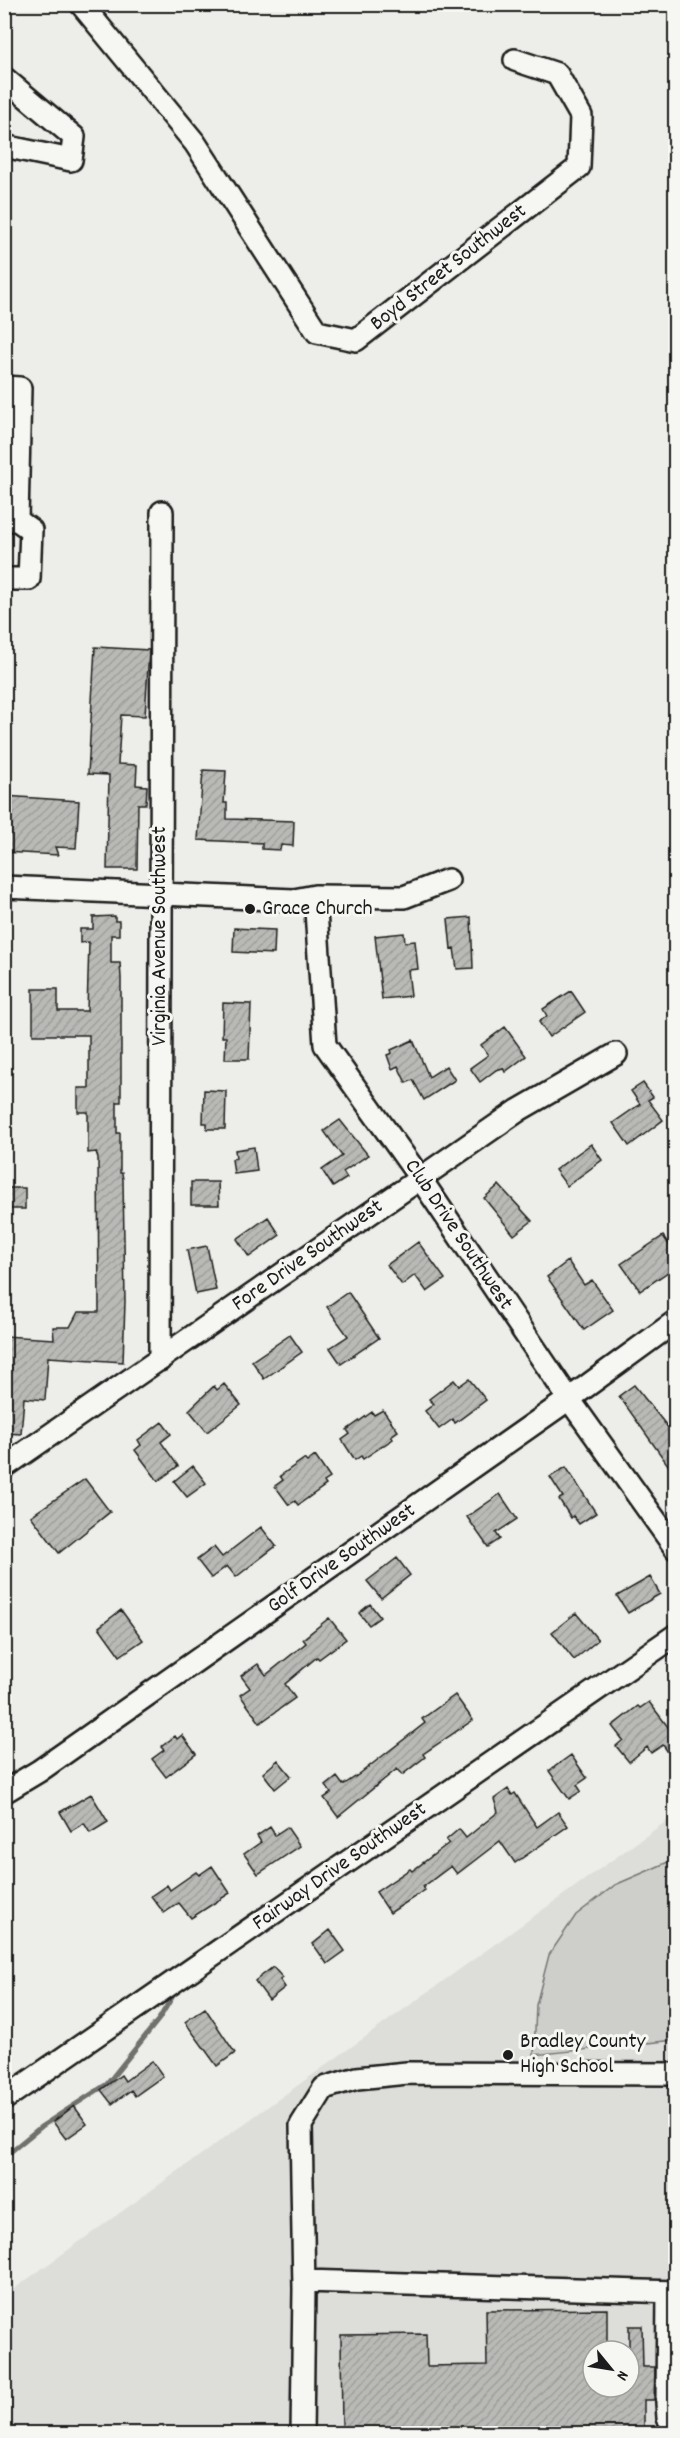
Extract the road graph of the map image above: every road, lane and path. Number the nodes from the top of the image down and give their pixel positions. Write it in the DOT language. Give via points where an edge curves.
graph roads {
  1 [pos="81,4"];
  2 [pos="515,60"];
  3 [pos="4,78"];
  4 [pos="4,146"];
  5 [pos="4,387"];
  6 [pos="162,512"];
  7 [pos="11,520"];
  8 [pos="4,579"];
  9 [pos="448,880"];
  10 [pos="4,887"];
  11 [pos="159,893"];
  12 [pos="315,896"];
  13 [pos="616,1054"];
  14 [pos="420,1178"];
  15 [pos="675,1321"];
  16 [pos="159,1360"];
  17 [pos="569,1399"];
  18 [pos="4,1467"];
  19 [pos="675,1549"];
  20 [pos="675,1635"];
  21 [pos="4,1792"];
  22 [pos="675,2074"];
  23 [pos="4,2099"];
  24 [pos="304,2281"];
  25 [pos="671,2292"];
  26 [pos="675,2426"];
  27 [pos="302,2433"];
  1 -- 2 [label="street, Boyd Street Southwest" via="195,143 316,332 356,340 579,168 581,116 557,74"];
  3 -- 4 [label="street" via="74,137 70,160"];
  5 -- 7 [label="street" via="20,388"];
  6 -- 11 [label="street, Virginia Avenue Southwest"];
  7 -- 8 [label="street" via="31,530 29,579"];
  9 -- 12 [label="street" via="404,897"];
  10 -- 11 [label="street"];
  11 -- 12 [label="street" via="294,900"];
  11 -- 16 [label="street, Virginia Avenue Southwest"];
  12 -- 14 [label="street, Club Drive Southwest" via="325,1045"];
  13 -- 14 [label="street, Fore Drive Southwest" via="519,1110"];
  14 -- 16 [label="street, Fore Drive Southwest"];
  14 -- 17 [label="street, Club Drive Southwest"];
  15 -- 17 [label="street, Golf Drive Southwest"];
  16 -- 18 [label="street, Fore Drive Southwest"];
  17 -- 19 [label="street, Club Drive Southwest"];
  17 -- 21 [label="street, Golf Drive Southwest"];
  20 -- 23 [label="street, Fairway Drive Southwest"];
  22 -- 24 [label="street" via="407,2073 357,2078 324,2088 301,2125"];
  24 -- 25 [label="street"];
  24 -- 27 [label="street"];
  25 -- 26 [label="street" via="667,2403 668,2418"];
}
